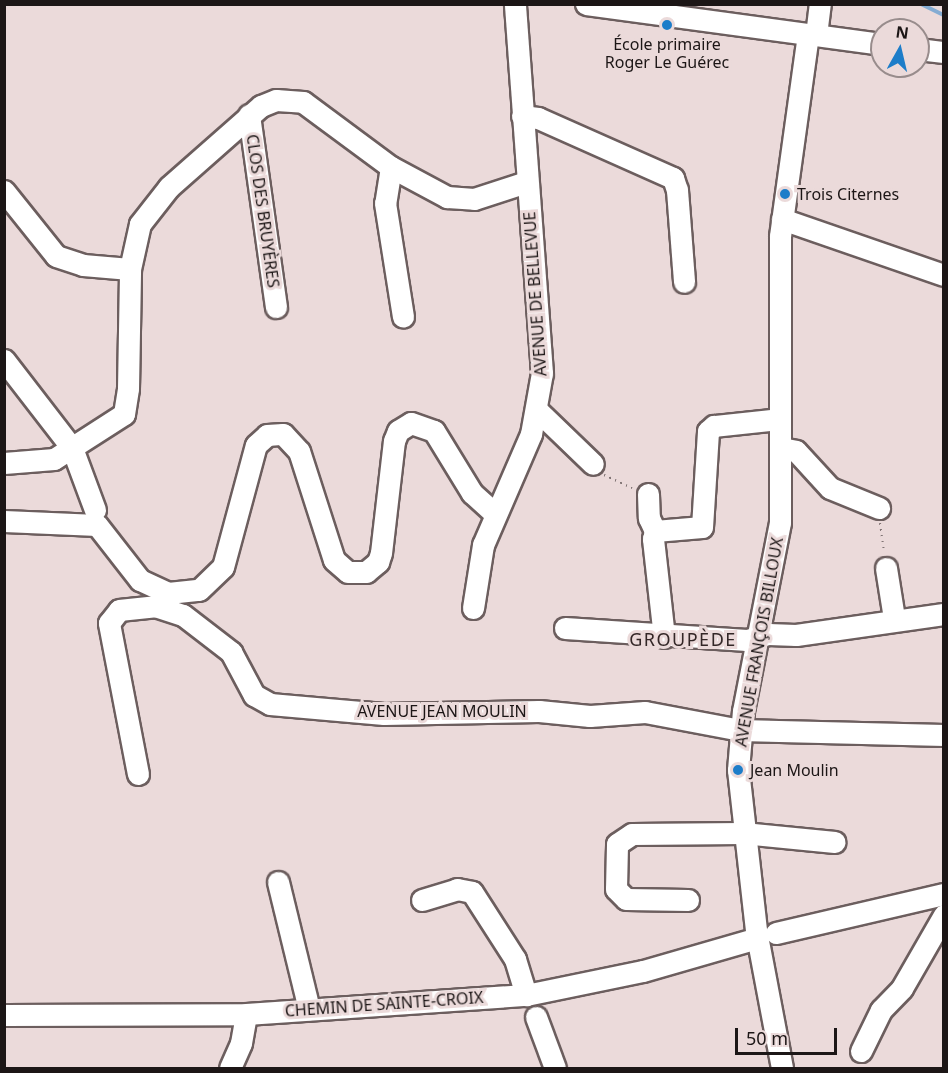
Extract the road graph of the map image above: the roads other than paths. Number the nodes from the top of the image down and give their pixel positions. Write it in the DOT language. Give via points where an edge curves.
graph roads {
  1 [pos="515,4"];
  2 [pos="586,4"];
  3 [pos="820,4"];
  4 [pos="653,9"];
  5 [pos="812,34"];
  6 [pos="870,42"];
  7 [pos="249,115"];
  8 [pos="522,116"];
  9 [pos="391,167"];
  10 [pos="526,182"];
  11 [pos="4,191"];
  12 [pos="782,219"];
  13 [pos="130,269"];
  14 [pos="944,275"];
  15 [pos="684,282"];
  16 [pos="276,307"];
  17 [pos="403,317"];
  18 [pos="4,360"];
  19 [pos="538,411"];
  20 [pos="780,419"];
  21 [pos="72,448"];
  22 [pos="781,448"];
  23 [pos="4,463"];
  24 [pos="594,464"];
  25 [pos="648,494"];
  26 [pos="879,508"];
  27 [pos="95,510"];
  28 [pos="494,513"];
  29 [pos="4,522"];
  30 [pos="655,531"];
  31 [pos="886,568"];
  32 [pos="473,608"];
  33 [pos="944,614"];
  34 [pos="894,618"];
  35 [pos="566,628"];
  36 [pos="664,637"];
  37 [pos="759,637"];
  38 [pos="740,730"];
  39 [pos="944,735"];
  40 [pos="138,774"];
  41 [pos="743,833"];
  42 [pos="835,842"];
  43 [pos="278,882"];
  44 [pos="944,894"];
  45 [pos="422,900"];
  46 [pos="688,900"];
  47 [pos="944,915"];
  48 [pos="766,936"];
  49 [pos="526,995"];
  50 [pos="309,1009"];
  51 [pos="246,1014"];
  52 [pos="4,1015"];
  53 [pos="536,1017"];
  54 [pos="861,1051"];
  55 [pos="230,1068"];
  56 [pos="555,1068"];
  57 [pos="782,1068"];
  1 -- 8 [label="street, AVENUE DE BELLEVUE"];
  2 -- 4 [label="street"];
  3 -- 5 [label="street, AVENUE FRANÇOIS BILLOUX"];
  4 -- 5 [label="street"];
  5 -- 6 [label="street"];
  5 -- 12 [label="street, AVENUE FRANÇOIS BILLOUX"];
  7 -- 9 [label="street" via="276,100 303,102"];
  7 -- 13 [label="street" via="147,212 136,234"];
  7 -- 16 [label="street, CLOS DES BRUYÈRES"];
  8 -- 10 [label="street, AVENUE DE BELLEVUE"];
  8 -- 15 [label="street" via="538,118 673,178"];
  9 -- 10 [label="street" via="426,189 460,200"];
  9 -- 17 [label="street" via="385,203"];
  10 -- 19 [label="street, AVENUE DE BELLEVUE" via="542,359"];
  11 -- 13 [label="street" via="56,256 83,265"];
  12 -- 14 [label="street"];
  12 -- 20 [label="street, AVENUE FRANÇOIS BILLOUX"];
  13 -- 21 [label="street" via="124,414"];
  18 -- 21 [label="street"];
  19 -- 24 [label="street"];
  19 -- 28 [label="street, AVENUE DE BELLEVUE" via="523,458"];
  20 -- 22 [label="street, AVENUE FRANÇOIS BILLOUX"];
  20 -- 30 [label="street" via="714,426 708,431 702,527"];
  21 -- 23 [label="street" via="39,463"];
  21 -- 27 [label="street"];
  22 -- 26 [label="street" via="796,452 830,488"];
  22 -- 37 [label="street, AVENUE FRANÇOIS BILLOUX" via="780,522"];
  25 -- 30 [label="street" via="649,518"];
  28 -- 29 [label="street" via="472,493 438,435 427,426 411,423 398,431 394,441 381,553 378,562 366,572 348,572 334,560 298,451 283,434 267,435 256,446 223,567 199,590 168,593 140,580 97,525"];
  28 -- 32 [label="street, AVENUE DE BELLEVUE" via="481,553"];
  30 -- 36 [label="street"];
  31 -- 34 [label="street"];
  33 -- 34 [label="street"];
  34 -- 37 [label="street"];
  35 -- 36 [label="street"];
  36 -- 37 [label="street"];
  37 -- 38 [label="street, AVENUE FRANÇOIS BILLOUX"];
  38 -- 39 [label="street, AVENUE JEAN MOULIN"];
  38 -- 40 [label="street, AVENUE JEAN MOULIN" via="645,712 590,716 539,711 384,714 270,704 254,695 231,652 183,615 155,606 119,610 109,623"];
  38 -- 41 [label="street, AVENUE FRANÇOIS BILLOUX" via="738,778"];
  41 -- 42 [label="street"];
  41 -- 46 [label="street" via="632,834 617,844 616,889 626,899"];
  41 -- 48 [label="street, AVENUE FRANÇOIS BILLOUX"];
  43 -- 50 [label="street"];
  44 -- 48 [label="street, CHEMIN DE SAINTE-CROIX"];
  45 -- 49 [label="street" via="457,890 472,892 515,959"];
  47 -- 54 [label="street" via="902,988 881,1010"];
  48 -- 49 [label="street, CHEMIN DE SAINTE-CROIX" via="642,971"];
  48 -- 57 [label="street, AVENUE FRANÇOIS BILLOUX"];
  49 -- 50 [label="street, CHEMIN DE SAINTE-CROIX"];
  50 -- 51 [label="street, CHEMIN DE SAINTE-CROIX"];
  51 -- 52 [label="street, CHEMIN DE SAINTE-CROIX"];
  51 -- 55 [label="street" via="241,1043"];
  53 -- 56 [label="street"];
}
